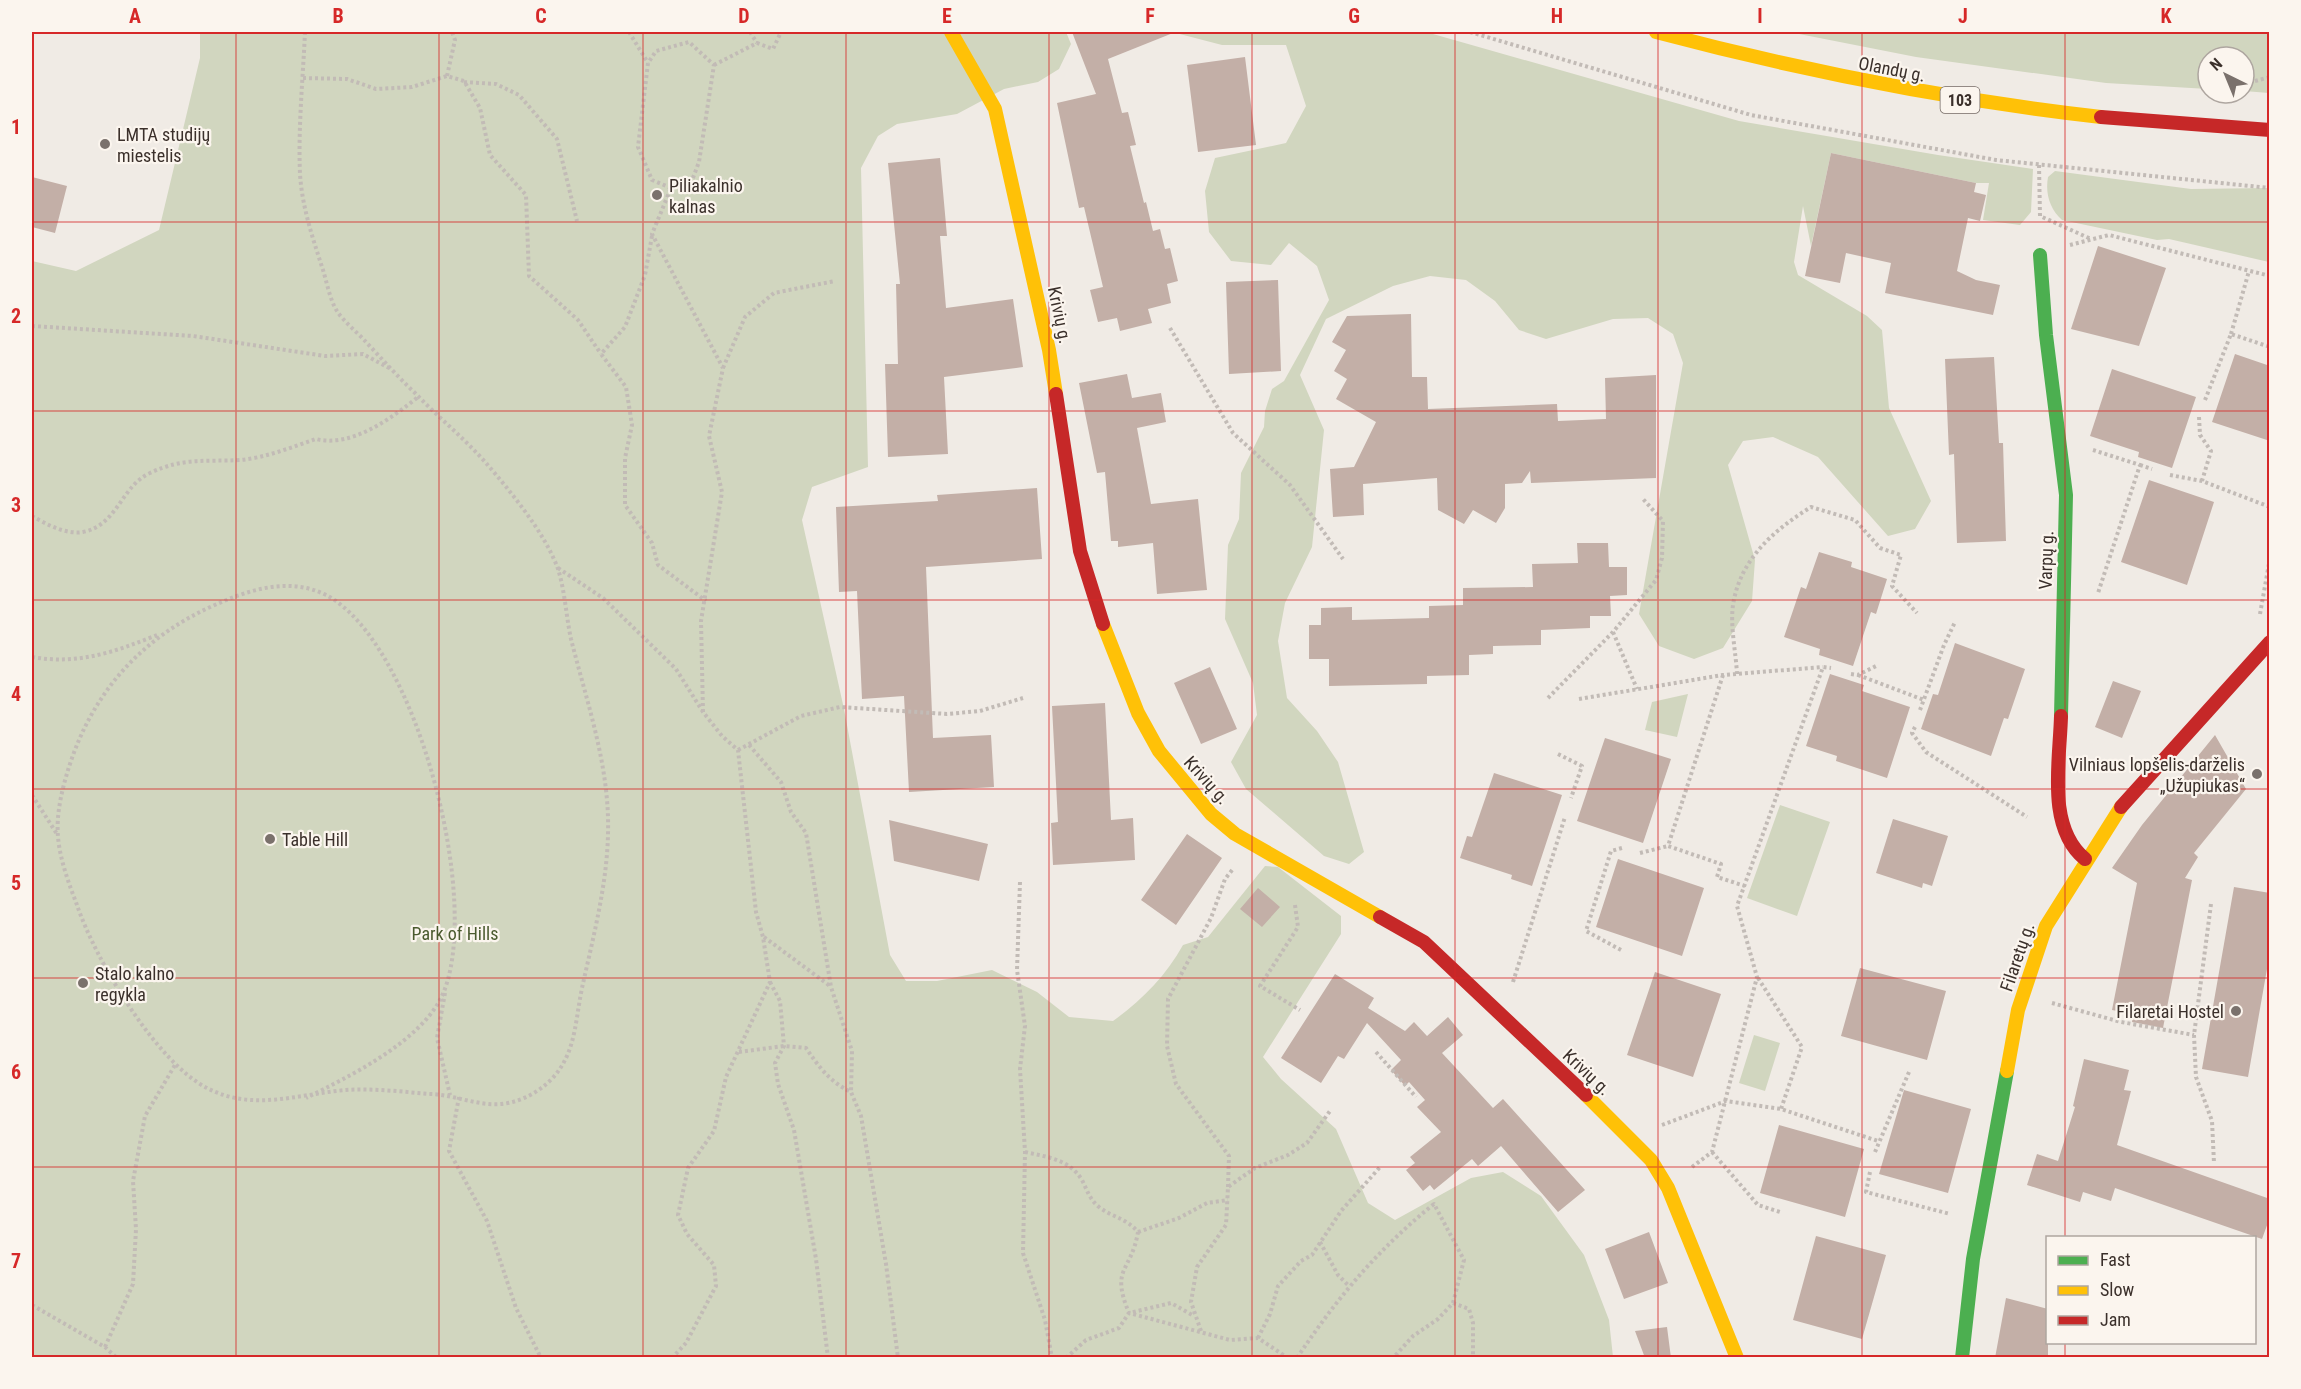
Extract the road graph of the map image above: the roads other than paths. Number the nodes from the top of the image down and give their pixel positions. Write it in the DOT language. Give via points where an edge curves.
graph roads {
  1 [pos="951,32"];
  2 [pos="1656,32"];
  3 [pos="2270,130"];
  4 [pos="2040,255"];
  5 [pos="2269,643"];
  6 [pos="2085,859"];
  7 [pos="1737,1358"];
  8 [pos="1962,1358"];
  1 -- 7 [label="street, Krivių g." via="995,109 1050,350 1080,551 1110,648 1159,751 1211,814 1253,844 1425,942 1652,1160 1668,1188"];
  2 -- 3 [label="street, Olandų g. / 103" via="1907,92 2040,112"];
  4 -- 6 [label="street, Varpų g." via="2066,506 2059,813 2071,848"];
  5 -- 6 [label="street, Filaretų g." via="2126,800"];
  6 -- 8 [label="street, Filaretų g." via="2046,927 2023,994 1980,1222"];
}
